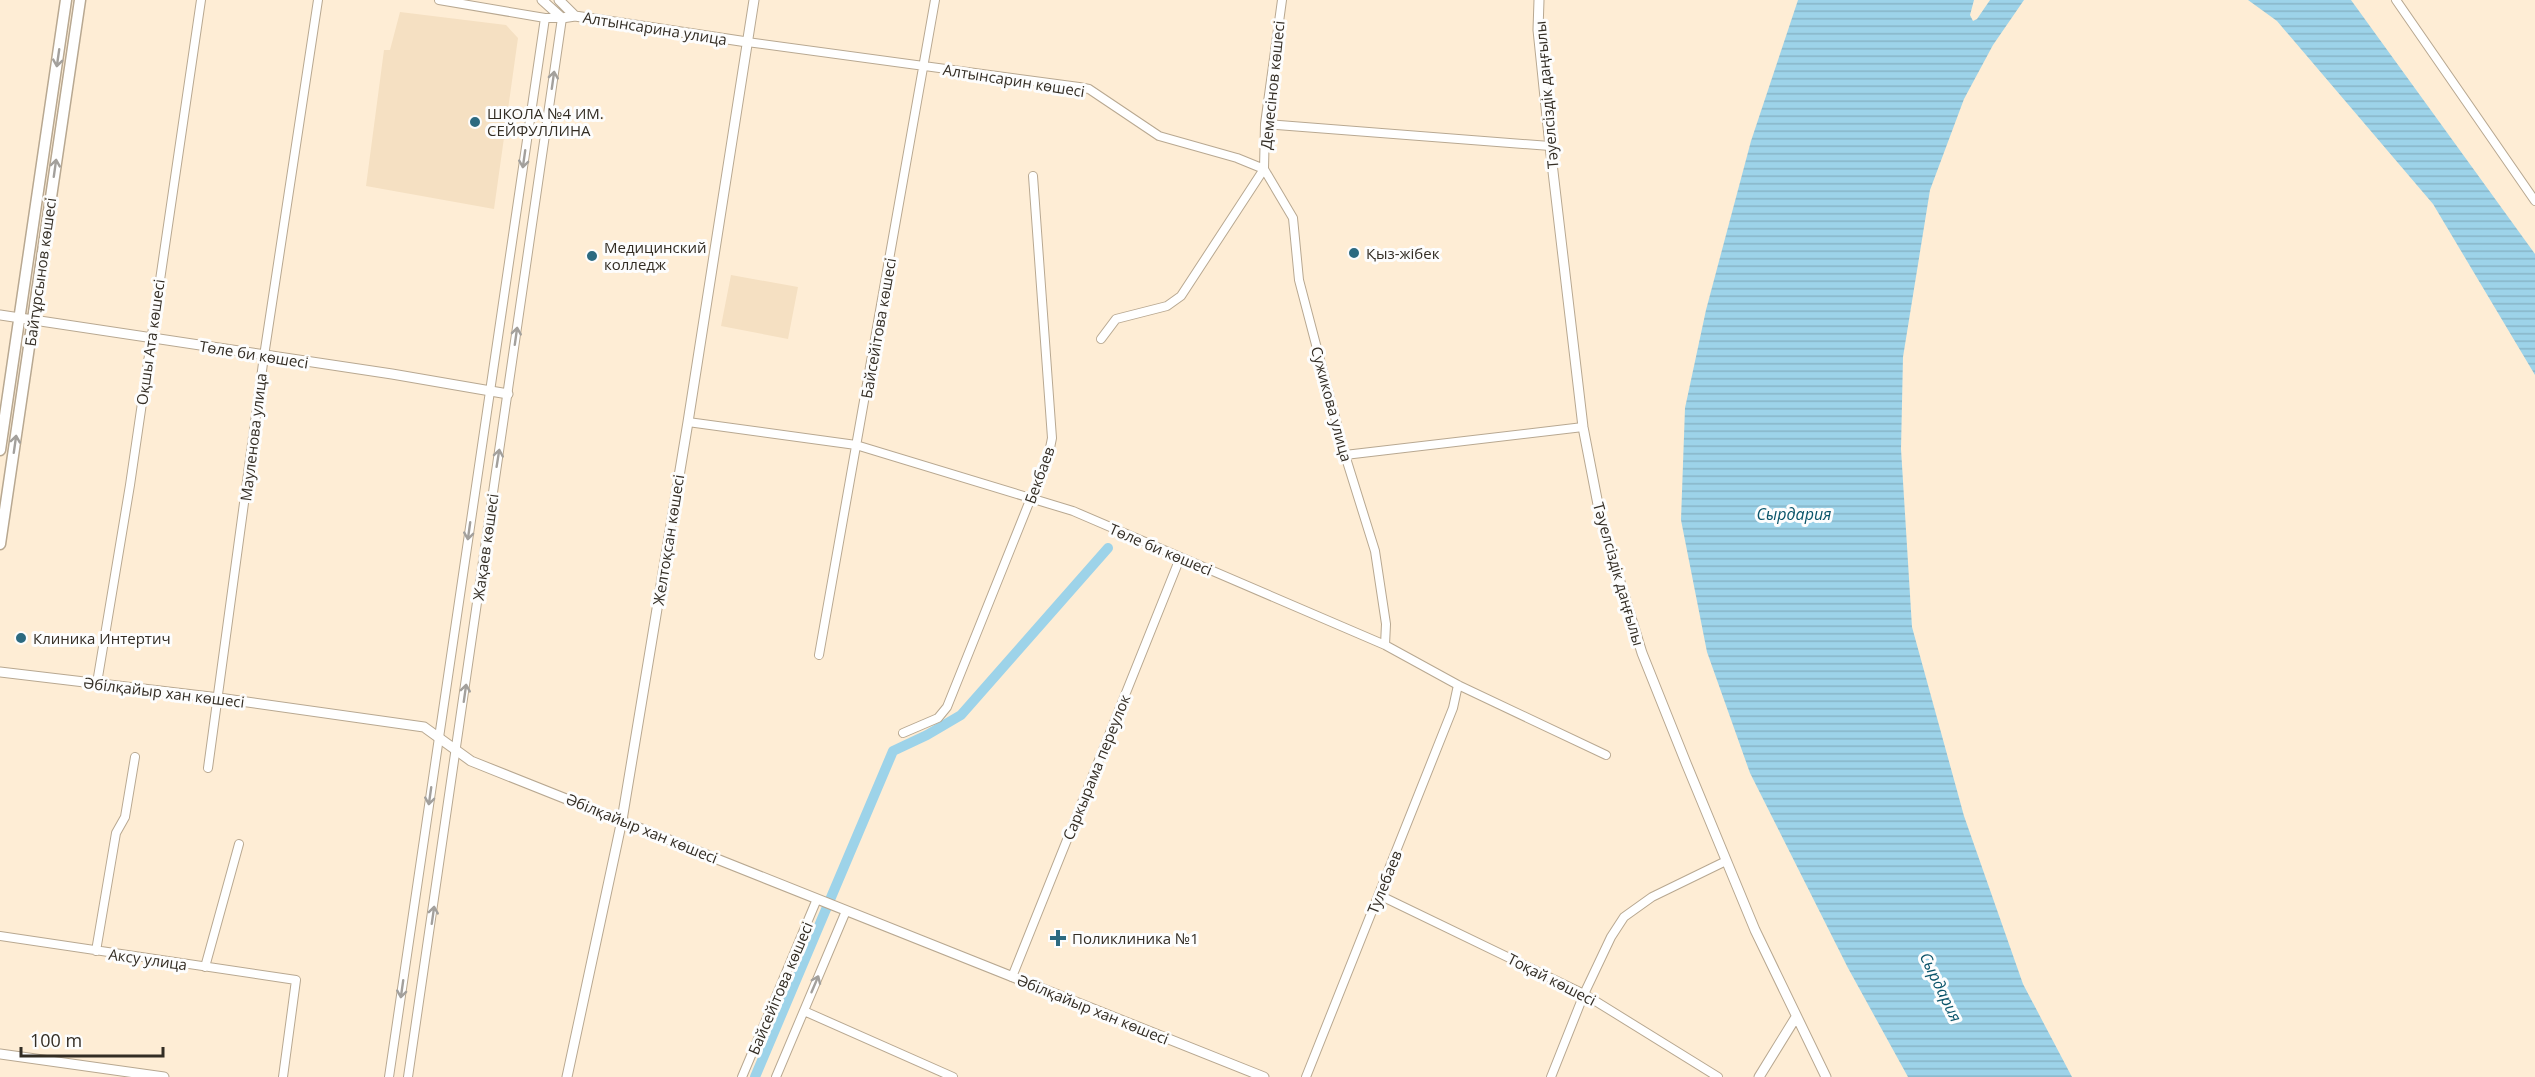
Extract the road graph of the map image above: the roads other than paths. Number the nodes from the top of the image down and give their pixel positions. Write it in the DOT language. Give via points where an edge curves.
graph roads {
  1 [pos="66,0"];
  2 [pos="80,0"];
  3 [pos="201,0"];
  4 [pos="318,0"];
  5 [pos="439,0"];
  6 [pos="542,0"];
  7 [pos="559,0"];
  8 [pos="754,0"];
  9 [pos="935,0"];
  10 [pos="1282,0"];
  11 [pos="1539,0"];
  12 [pos="2396,0"];
  13 [pos="454,1"];
  14 [pos="575,16"];
  15 [pos="545,18"];
  16 [pos="562,18"];
  17 [pos="747,42"];
  18 [pos="923,66"];
  19 [pos="1265,124"];
  20 [pos="1550,146"];
  21 [pos="1264,169"];
  22 [pos="1033,176"];
  23 [pos="2535,201"];
  24 [pos="0,315"];
  25 [pos="20,318"];
  26 [pos="33,320"];
  27 [pos="150,338"];
  28 [pos="1101,339"];
  29 [pos="264,356"];
  30 [pos="490,390"];
  31 [pos="508,394"];
  32 [pos="688,423"];
  33 [pos="1583,427"];
  34 [pos="856,445"];
  35 [pos="0,450"];
  36 [pos="1345,455"];
  37 [pos="1030,499"];
  38 [pos="0,544"];
  39 [pos="1180,558"];
  40 [pos="1386,645"];
  41 [pos="819,655"];
  42 [pos="0,672"];
  43 [pos="97,683"];
  44 [pos="1458,685"];
  45 [pos="219,698"];
  46 [pos="903,733"];
  47 [pos="438,738"];
  48 [pos="456,750"];
  49 [pos="1606,755"];
  50 [pos="135,757"];
  51 [pos="208,768"];
  52 [pos="622,820"];
  53 [pos="239,844"];
  54 [pos="1726,861"];
  55 [pos="1379,895"];
  56 [pos="817,899"];
  57 [pos="846,910"];
  58 [pos="0,936"];
  59 [pos="96,951"];
  60 [pos="206,967"];
  61 [pos="1012,977"];
  62 [pos="1584,994"];
  63 [pos="804,1011"];
  64 [pos="1796,1017"];
  65 [pos="0,1054"];
  66 [pos="164,1077"];
  67 [pos="283,1077"];
  68 [pos="390,1077"];
  69 [pos="408,1077"];
  70 [pos="567,1077"];
  71 [pos="742,1077"];
  72 [pos="776,1077"];
  73 [pos="953,1077"];
  74 [pos="1264,1077"];
  75 [pos="1306,1077"];
  76 [pos="1551,1077"];
  77 [pos="1718,1077"];
  78 [pos="1759,1077"];
  79 [pos="1826,1077"];
  1 -- 25 [label="main road, Байтұрсынов көшесі, one-way"];
  26 -- 2 [label="main road, Байтұрсынов көшесі, one-way"];
  3 -- 27 [label="street, Оқшы Ата көшесі"];
  4 -- 29 [label="street, Мауленова улица"];
  5 -- 13 [label="street"];
  6 -- 16 [label="street"];
  7 -- 14 [label="street"];
  8 -- 17 [label="street, Желтоқсан көшесі"];
  9 -- 18 [label="street, Байсейітова көшесі"];
  10 -- 19 [label="street, Демесінов көшесі"];
  11 -- 20 [label="street, Тәуелсіздік даңғылы" via="1538,30"];
  12 -- 23 [label="street"];
  13 -- 15 [label="street"];
  14 -- 16 [label="street, Алтынсарина улица"];
  14 -- 17 [label="street, Алтынсарина улица"];
  15 -- 16 [label="street"];
  15 -- 30 [label="street, Жақаев көшесі, one-way"];
  31 -- 16 [label="street, Жақаев көшесі, one-way"];
  17 -- 18 [label="street, Алтынсарин көшесі"];
  17 -- 32 [label="street, Желтоқсан көшесі"];
  18 -- 21 [label="street, Алтынсарин көшесі" via="1089,89 1159,136"];
  18 -- 34 [label="street, Байсейітова көшесі"];
  19 -- 20 [label="street"];
  19 -- 21 [label="street, Демесінов көшесі"];
  20 -- 33 [label="street, Тәуелсіздік даңғылы"];
  21 -- 28 [label="street" via="1181,296 1167,306 1116,319"];
  21 -- 36 [label="street, Сужикова улица" via="1293,218 1299,280"];
  22 -- 37 [label="street, Бекбаев" via="1052,438"];
  24 -- 25 [label="street, Төле би көшесі"];
  25 -- 26 [label="street, Төле би көшесі"];
  25 -- 35 [label="main road, Байтұрсынов көшесі"];
  26 -- 27 [label="street, Төле би көшесі"];
  38 -- 26 [label="main road, Байтұрсынов көшесі, one-way"];
  27 -- 29 [label="street, Төле би көшесі"];
  27 -- 43 [label="street, Оқшы Ата көшесі"];
  29 -- 30 [label="street, Төле би көшесі"];
  29 -- 45 [label="street, Мауленова улица"];
  30 -- 31 [label="street, Төле би көшесі"];
  30 -- 47 [label="street, Жақаев көшесі, one-way"];
  48 -- 31 [label="street, Жақаев көшесі, one-way"];
  32 -- 34 [label="street, Төле би көшесі"];
  32 -- 52 [label="street, Желтоқсан көшесі"];
  33 -- 36 [label="street"];
  33 -- 54 [label="street, Тәуелсіздік даңғылы" via="1601,520 1642,653"];
  34 -- 37 [label="street, Төле би көшесі"];
  34 -- 41 [label="street, Байсейітова көшесі"];
  36 -- 40 [label="street, Сужикова улица" via="1376,551"];
  37 -- 39 [label="street, Төле би көшесі" via="1073,511"];
  37 -- 46 [label="street, Бекбаев" via="947,707 938,718"];
  39 -- 40 [label="street, Төле би көшесі"];
  39 -- 61 [label="street, Саркырама переулок"];
  40 -- 44 [label="street, Төле би көшесі"];
  42 -- 43 [label="street, Әбілқайыр хан көшесі"];
  43 -- 45 [label="street, Әбілқайыр хан көшесі"];
  44 -- 49 [label="street, Төле би көшесі"];
  44 -- 55 [label="street, Тулебаев" via="1453,708"];
  45 -- 47 [label="street, Әбілқайыр хан көшесі" via="424,727"];
  45 -- 51 [label="street, Мауленова улица"];
  47 -- 48 [label="street, Әбілқайыр хан көшесі"];
  47 -- 68 [label="street, Жақаев көшесі, one-way"];
  48 -- 52 [label="street, Әбілқайыр хан көшесі" via="471,761"];
  69 -- 48 [label="street, Жақаев көшесі, one-way"];
  50 -- 59 [label="street" via="125,818 116,833"];
  52 -- 56 [label="street, Әбілқайыр хан көшесі"];
  52 -- 70 [label="street, Желтоқсан көшесі"];
  53 -- 60 [label="street"];
  54 -- 62 [label="street" via="1652,897 1624,917"];
  54 -- 64 [label="street, Тәуелсіздік даңғылы"];
  55 -- 62 [label="street, Тоқай көшесі"];
  55 -- 75 [label="street, Тулебаев"];
  56 -- 57 [label="street, Әбілқайыр хан көшесі"];
  56 -- 71 [label="street, Байсейітова көшесі"];
  57 -- 61 [label="street, Әбілқайыр хан көшесі"];
  63 -- 57 [label="street, Байсейітова көшесі, one-way"];
  58 -- 59 [label="street, Аксу улица"];
  59 -- 60 [label="street, Аксу улица"];
  60 -- 67 [label="street, Аксу улица" via="296,980"];
  61 -- 74 [label="street, Әбілқайыр хан көшесі"];
  62 -- 76 [label="street"];
  62 -- 77 [label="street, Тоқай көшесі"];
  63 -- 72 [label="street, Байсейітова көшесі"];
  63 -- 73 [label="street"];
  64 -- 78 [label="street"];
  64 -- 79 [label="street, Тәуелсіздік даңғылы"];
  65 -- 66 [label="street"];
}
